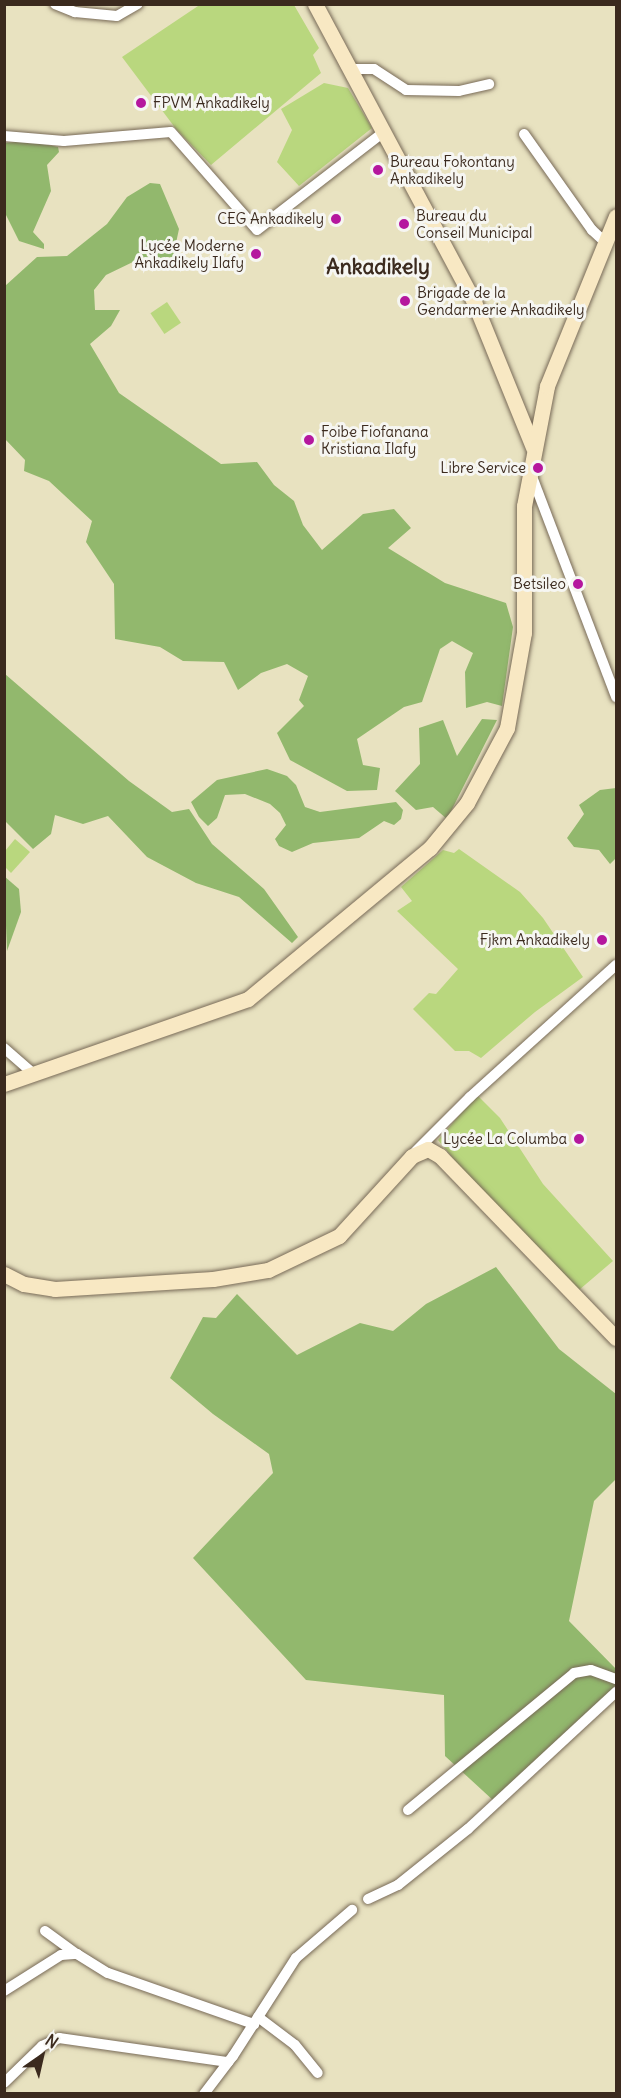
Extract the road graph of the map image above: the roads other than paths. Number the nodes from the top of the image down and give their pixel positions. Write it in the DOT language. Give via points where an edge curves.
graph roads {
  1 [pos="55,4"];
  2 [pos="138,4"];
  3 [pos="315,4"];
  4 [pos="352,69"];
  5 [pos="489,84"];
  6 [pos="384,132"];
  7 [pos="524,134"];
  8 [pos="4,136"];
  9 [pos="616,216"];
  10 [pos="606,243"];
  11 [pos="533,447"];
  12 [pos="530,471"];
  13 [pos="616,697"];
  14 [pos="616,965"];
  15 [pos="4,1048"];
  16 [pos="33,1073"];
  17 [pos="4,1084"];
  18 [pos="412,1156"];
  19 [pos="4,1274"];
  20 [pos="616,1338"];
  21 [pos="616,1679"];
  22 [pos="616,1692"];
  23 [pos="408,1810"];
  24 [pos="368,1899"];
  25 [pos="352,1910"];
  26 [pos="45,1931"];
  27 [pos="77,1954"];
  28 [pos="4,1991"];
  29 [pos="256,2021"];
  30 [pos="228,2062"];
  31 [pos="318,2073"];
  32 [pos="4,2083"];
  33 [pos="204,2094"];
  1 -- 2 [label="street" via="75,12 117,16"];
  3 -- 4 [label="street"];
  4 -- 5 [label="street" via="374,69 395,86 416,91 459,91"];
  4 -- 6 [label="street"];
  6 -- 8 [label="street" via="256,230 171,132 64,141"];
  6 -- 11 [label="street" via="474,302"];
  7 -- 10 [label="street" via="592,230"];
  9 -- 10 [label="street"];
  10 -- 11 [label="street" via="547,387"];
  11 -- 12 [label="street"];
  12 -- 13 [label="street"];
  12 -- 16 [label="street" via="524,506 524,633 507,728 467,803 430,848 248,999"];
  14 -- 18 [label="street" via="470,1097"];
  15 -- 16 [label="street"];
  16 -- 17 [label="street"];
  18 -- 19 [label="street" via="339,1236 268,1270 213,1279 55,1289 24,1284"];
  18 -- 20 [label="street" via="428,1149 441,1156"];
  21 -- 23 [label="street" via="591,1670 574,1673"];
  22 -- 24 [label="street" via="468,1829 398,1885"];
  25 -- 29 [label="street" via="296,1958"];
  26 -- 27 [label="street"];
  27 -- 28 [label="street" via="61,1955"];
  27 -- 29 [label="street" via="108,1973"];
  29 -- 30 [label="street"];
  29 -- 31 [label="street" via="295,2045"];
  30 -- 32 [label="street" via="59,2038 42,2046"];
  30 -- 33 [label="street"];
}
